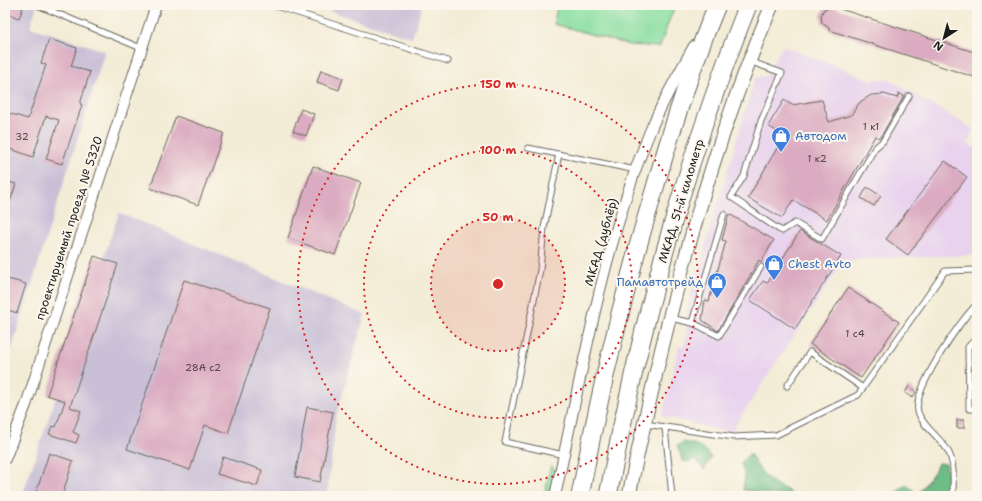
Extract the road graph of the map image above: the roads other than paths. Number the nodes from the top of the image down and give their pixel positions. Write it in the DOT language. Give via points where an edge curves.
graph roads {
  1 [pos="37,5"];
  2 [pos="156,5"];
  3 [pos="273,5"];
  4 [pos="748,5"];
  5 [pos="772,5"];
  6 [pos="715,8"];
  7 [pos="141,48"];
  8 [pos="448,61"];
  9 [pos="748,61"];
  10 [pos="909,96"];
  11 [pos="528,148"];
  12 [pos="559,154"];
  13 [pos="636,170"];
  14 [pos="724,214"];
  15 [pos="761,267"];
  16 [pos="977,270"];
  17 [pos="977,304"];
  18 [pos="669,318"];
  19 [pos="692,322"];
  20 [pos="977,337"];
  21 [pos="787,386"];
  22 [pos="863,388"];
  23 [pos="977,409"];
  24 [pos="644,424"];
  25 [pos="665,428"];
  26 [pos="8,444"];
  27 [pos="564,455"];
  28 [pos="5,458"];
  29 [pos="555,496"];
  30 [pos="580,496"];
  31 [pos="608,496"];
  32 [pos="629,496"];
  33 [pos="672,496"];
  34 [pos="953,496"];
  1 -- 7 [label="lane"];
  2 -- 7 [label="street, проектируемый проезд № 5320"];
  3 -- 8 [label="lane"];
  4 -- 31 [label="highway, МКАД, 51-й километр" via="697,147 664,255"];
  5 -- 9 [label="street"];
  6 -- 13 [label="street, МКАД (дублёр)" via="666,96"];
  6 -- 30 [label="highway" via="669,140 637,246"];
  7 -- 26 [label="street, проектируемый проезд № 5320" via="28,397"];
  9 -- 10 [label="lane" via="782,73 761,121 744,176 731,197 782,231 795,223 822,239 875,148 883,141"];
  9 -- 18 [label="street"];
  11 -- 12 [label="lane"];
  12 -- 13 [label="lane"];
  12 -- 27 [label="lane" via="544,228 540,270 504,442"];
  13 -- 27 [label="street, МКАД (дублёр)" via="600,290"];
  14 -- 19 [label="lane"];
  15 -- 19 [label="lane" via="719,336"];
  16 -- 22 [label="lane" via="945,271"];
  17 -- 34 [label="lane" via="953,333 921,389 917,403 919,412 948,452 952,468"];
  18 -- 19 [label="lane"];
  18 -- 24 [label="street"];
  20 -- 23 [label="lane" via="968,347 969,409"];
  21 -- 22 [label="lane" via="810,352"];
  22 -- 25 [label="lane" via="858,395 776,434 734,437"];
  24 -- 25 [label="lane"];
  24 -- 32 [label="street"];
  25 -- 33 [label="lane"];
  26 -- 28 [label="street, проектируемый проезд № 5320"];
  27 -- 29 [label="street, МКАД (дублёр)"];
}
